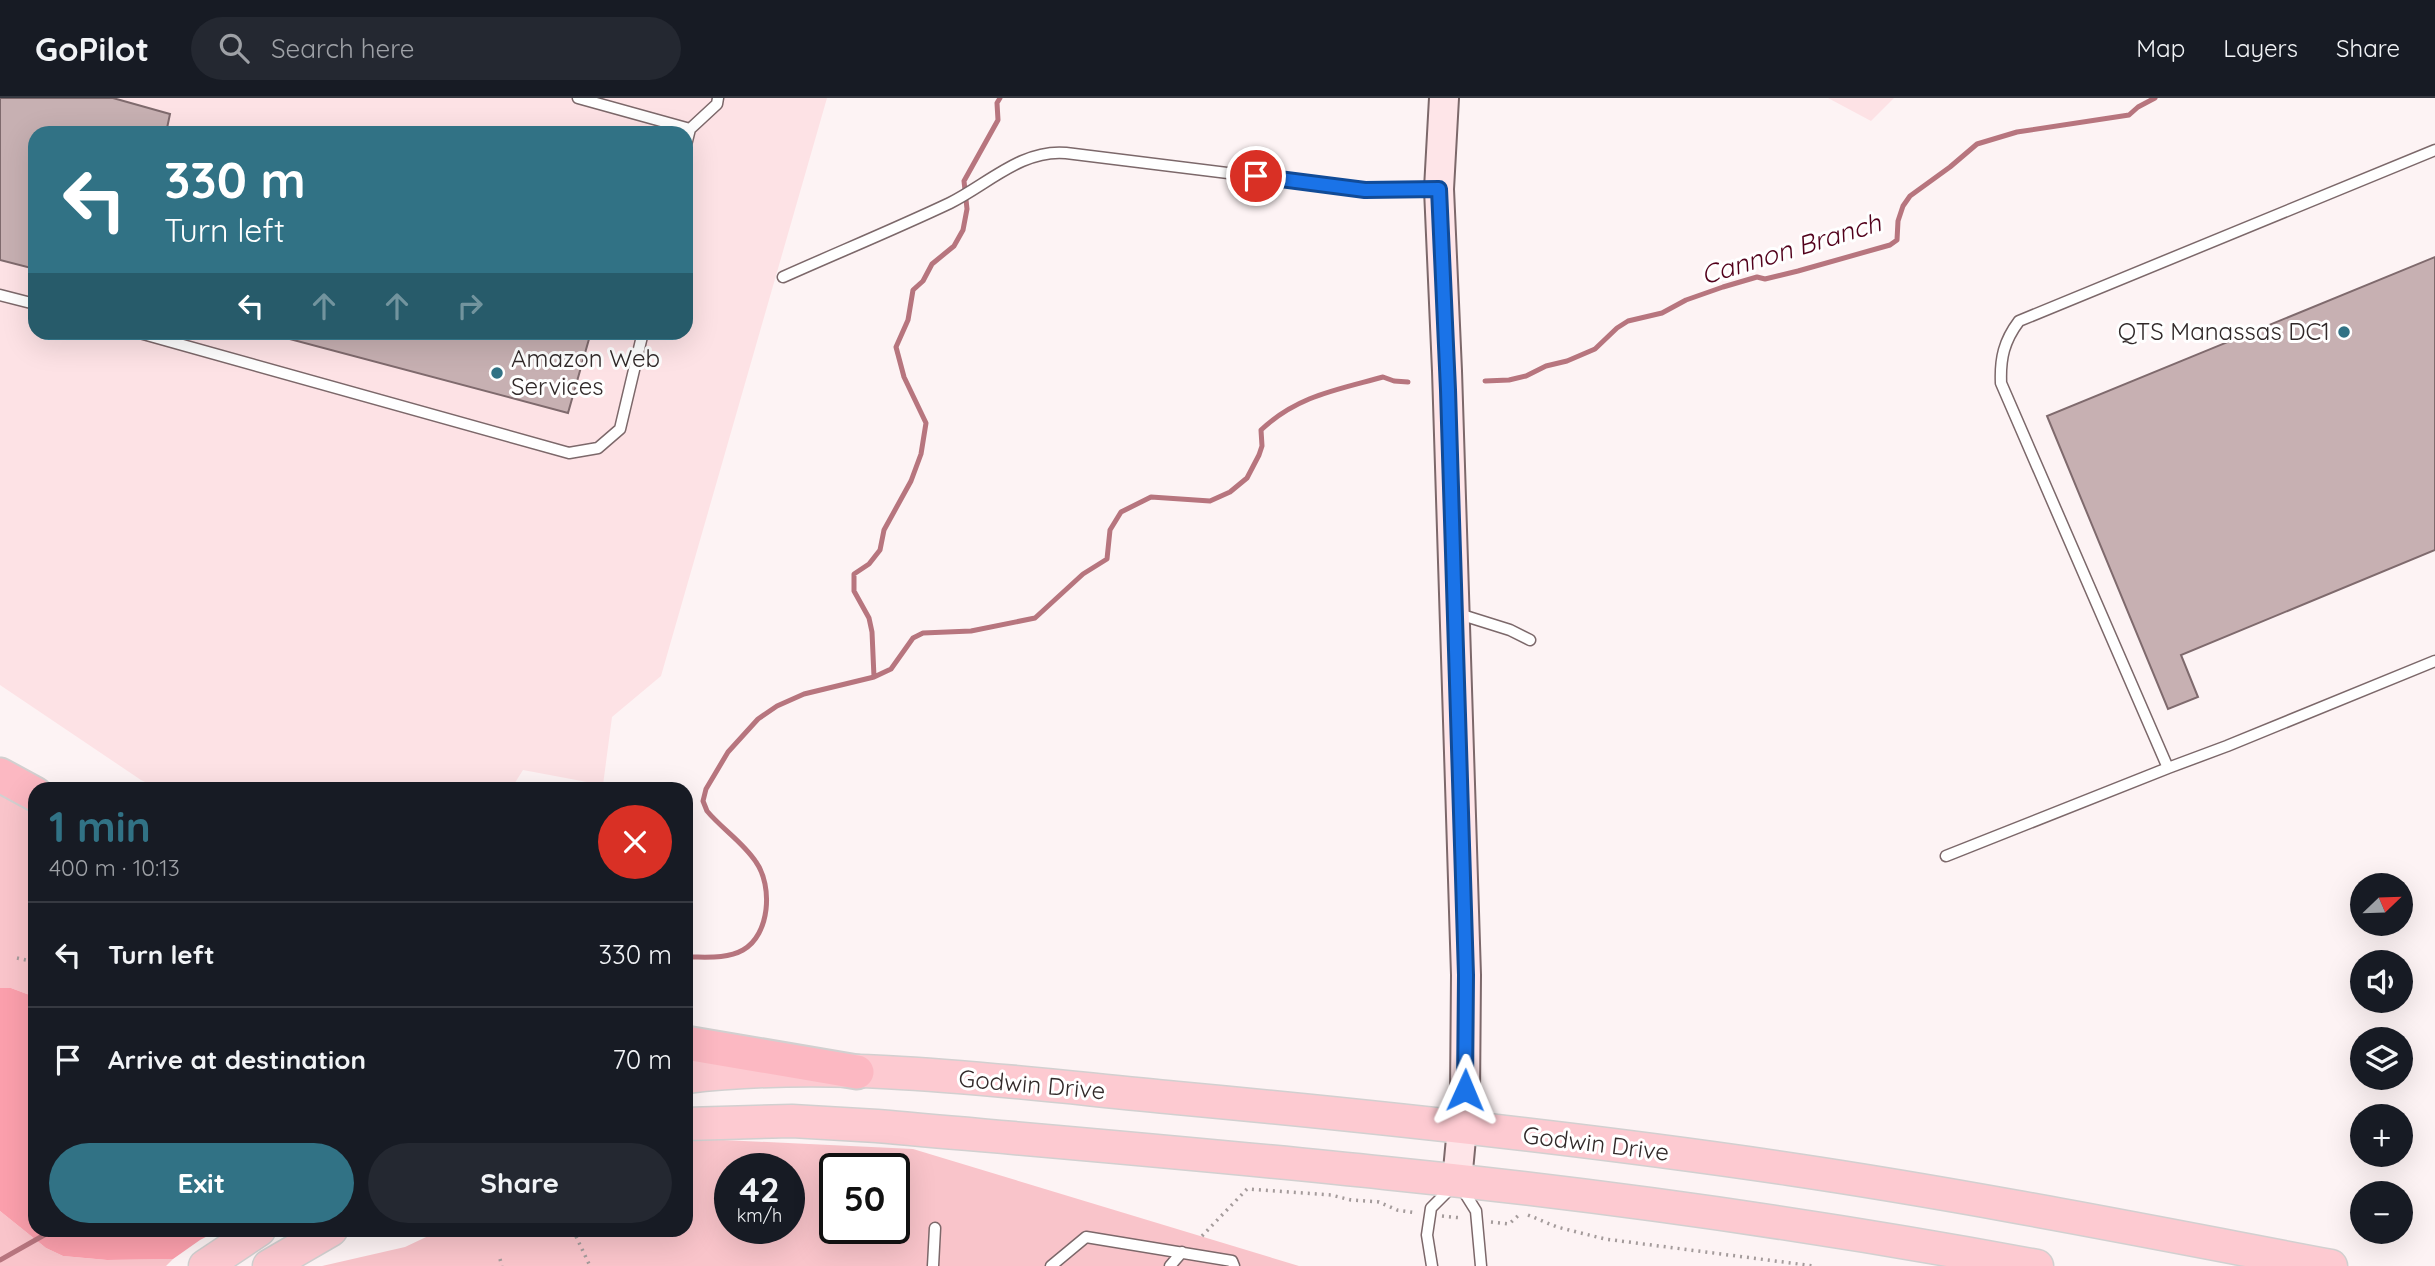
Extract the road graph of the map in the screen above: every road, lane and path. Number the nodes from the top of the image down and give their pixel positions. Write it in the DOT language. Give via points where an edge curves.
graph roads {
  1 [pos="578,98"];
  2 [pos="718,98"];
  3 [pos="1444,98"];
  4 [pos="679,126"];
  5 [pos="693,126"];
  6 [pos="2435,150"];
  7 [pos="1439,189"];
  8 [pos="783,277"];
  9 [pos="0,295"];
  10 [pos="28,302"];
  11 [pos="165,340"];
  12 [pos="641,340"];
  13 [pos="1455,613"];
  14 [pos="1530,640"];
  15 [pos="2435,661"];
  16 [pos="2168,768"];
  17 [pos="0,775"];
  18 [pos="28,790"];
  19 [pos="1946,856"];
  20 [pos="17,958"];
  21 [pos="28,960"];
  22 [pos="693,1044"];
  23 [pos="857,1072"];
  24 [pos="693,1077"];
  25 [pos="693,1124"];
  26 [pos="1462,1128"];
  27 [pos="1457,1181"];
  28 [pos="1430,1214"];
  29 [pos="1477,1220"];
  30 [pos="935,1228"];
  31 [pos="1202,1236"];
  32 [pos="248,1237"];
  33 [pos="319,1237"];
  34 [pos="576,1237"];
  35 [pos="1182,1252"];
  36 [pos="500,1259"];
  37 [pos="205,1266"];
  38 [pos="269,1266"];
  39 [pos="502,1266"];
  40 [pos="590,1266"];
  41 [pos="933,1266"];
  42 [pos="1051,1266"];
  43 [pos="1170,1266"];
  44 [pos="1234,1266"];
  45 [pos="1432,1266"];
  46 [pos="1481,1266"];
  47 [pos="1814,1266"];
  48 [pos="2037,1266"];
  49 [pos="2331,1266"];
  1 -- 4 [label="lane"];
  2 -- 5 [label="lane"];
  3 -- 7 [label="main road"];
  6 -- 16 [label="lane" via="2019,321 2007,337 2000,361 2001,383"];
  7 -- 8 [label="lane" via="1365,190 1053,151 1024,159 952,202"];
  7 -- 13 [label="main road"];
  9 -- 10 [label="lane"];
  11 -- 12 [label="lane" via="569,453 598,447 620,429"];
  13 -- 14 [label="lane"];
  13 -- 26 [label="main road" via="1466,975"];
  15 -- 16 [label="lane"];
  16 -- 19 [label="lane"];
  17 -- 18 [label="highway"];
  20 -- 21 [label="path"];
  22 -- 23 [label="highway"];
  23 -- 24 [label="main road, Godwin Drive" via="796,1070"];
  23 -- 26 [label="main road, Godwin Drive" via="1255,1105"];
  25 -- 27 [label="main road" via="792,1121 877,1126"];
  26 -- 27 [label="main road"];
  26 -- 49 [label="main road, Godwin Drive" via="1791,1170"];
  27 -- 28 [label="lane"];
  27 -- 29 [label="lane"];
  27 -- 48 [label="main road" via="1789,1225"];
  28 -- 29 [label="path"];
  28 -- 31 [label="path" via="1331,1195 1247,1189"];
  28 -- 45 [label="lane" via="1427,1235"];
  29 -- 46 [label="lane"];
  29 -- 47 [label="path" via="1509,1224 1525,1213 1605,1239"];
  30 -- 41 [label="lane"];
  32 -- 37 [label="main road"];
  33 -- 38 [label="main road"];
  34 -- 40 [label="path"];
  35 -- 42 [label="lane" via="1086,1237"];
  35 -- 43 [label="lane"];
  35 -- 44 [label="lane" via="1232,1261"];
  36 -- 39 [label="path"];
}
